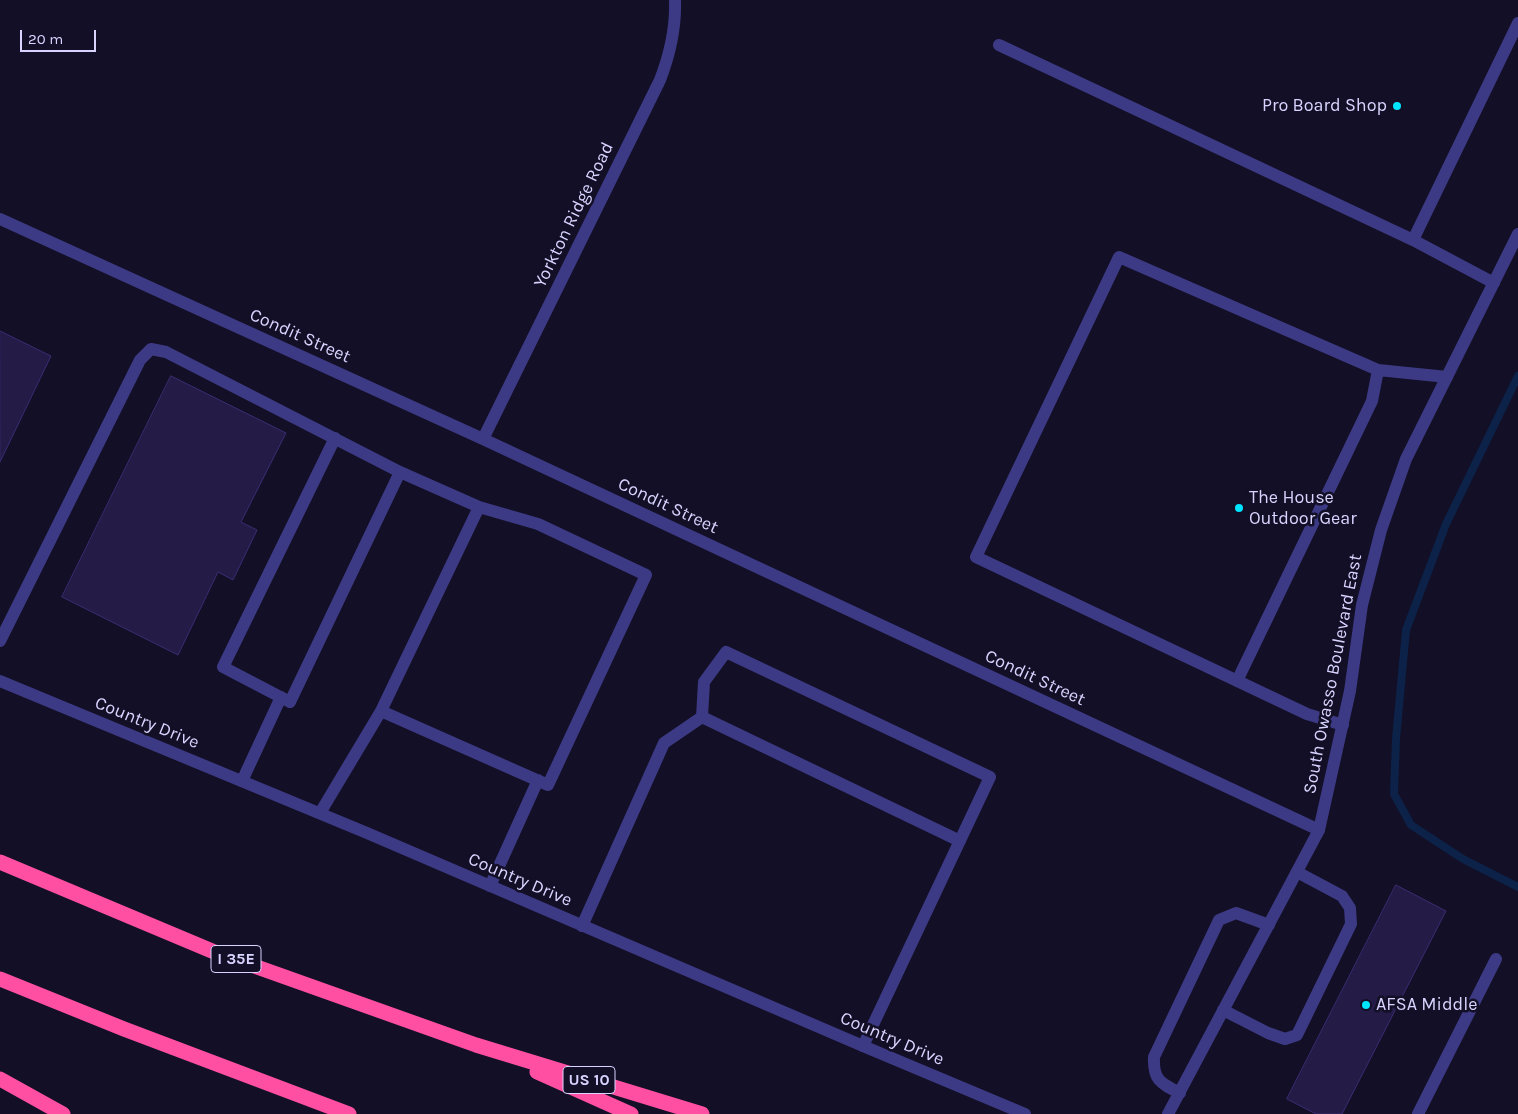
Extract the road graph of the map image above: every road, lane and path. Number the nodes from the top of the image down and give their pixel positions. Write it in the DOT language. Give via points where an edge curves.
graph roads {
  1 [pos="675,0"];
  2 [pos="1518,23"];
  3 [pos="999,46"];
  4 [pos="0,219"];
  5 [pos="1518,234"];
  6 [pos="1413,240"];
  7 [pos="1494,283"];
  8 [pos="1378,370"];
  9 [pos="1446,377"];
  10 [pos="334,438"];
  11 [pos="484,439"];
  12 [pos="400,472"];
  13 [pos="479,508"];
  14 [pos="0,641"];
  15 [pos="0,681"];
  16 [pos="1237,681"];
  17 [pos="281,697"];
  18 [pos="381,711"];
  19 [pos="702,717"];
  20 [pos="1343,725"];
  21 [pos="538,780"];
  22 [pos="242,781"];
  23 [pos="320,813"];
  24 [pos="1319,830"];
  25 [pos="960,841"];
  26 [pos="0,862"];
  27 [pos="1297,872"];
  28 [pos="490,886"];
  29 [pos="1269,925"];
  30 [pos="582,926"];
  31 [pos="1496,960"];
  32 [pos="0,978"];
  33 [pos="1223,1010"];
  34 [pos="476,1045"];
  35 [pos="863,1046"];
  36 [pos="0,1079"];
  37 [pos="0,1087"];
  38 [pos="1180,1093"];
  39 [pos="62,1114"];
  40 [pos="349,1114"];
  41 [pos="632,1114"];
  42 [pos="702,1114"];
  43 [pos="1025,1114"];
  44 [pos="1168,1114"];
  45 [pos="1418,1114"];
  1 -- 11 [label="street, Yorkton Ridge Road" via="674,34 660,80"];
  2 -- 6 [label="street"];
  3 -- 6 [label="street"];
  4 -- 11 [label="street, Condit Street"];
  5 -- 7 [label="street, South Owasso Boulevard East"];
  6 -- 7 [label="street"];
  7 -- 9 [label="street, South Owasso Boulevard East"];
  8 -- 9 [label="street"];
  8 -- 16 [label="street" via="1372,401"];
  8 -- 16 [label="street" via="1119,257 976,557"];
  9 -- 20 [label="street, South Owasso Boulevard East" via="1406,459 1381,530 1362,605"];
  10 -- 12 [label="street"];
  10 -- 14 [label="street" via="166,352 151,349 140,360"];
  10 -- 17 [label="street" via="223,667"];
  11 -- 24 [label="street, Condit Street"];
  12 -- 13 [label="street"];
  12 -- 17 [label="street" via="290,702"];
  13 -- 18 [label="street"];
  13 -- 21 [label="street" via="538,524 646,575 548,785"];
  15 -- 22 [label="street, Country Drive"];
  16 -- 20 [label="street" via="1306,714"];
  17 -- 22 [label="street"];
  18 -- 21 [label="street"];
  18 -- 23 [label="street"];
  19 -- 25 [label="street"];
  19 -- 25 [label="street" via="704,682 726,652 990,777"];
  19 -- 30 [label="street" via="664,743"];
  20 -- 24 [label="street, South Owasso Boulevard East"];
  21 -- 28 [label="street"];
  22 -- 23 [label="street, Country Drive"];
  23 -- 28 [label="street, Country Drive"];
  24 -- 27 [label="street, South Owasso Boulevard East"];
  25 -- 35 [label="street"];
  26 -- 34 [label="highway, I 35E" via="212,951"];
  27 -- 29 [label="street, South Owasso Boulevard East"];
  27 -- 33 [label="street" via="1342,896 1350,908 1351,924 1297,1035 1285,1039"];
  28 -- 30 [label="street, Country Drive"];
  29 -- 33 [label="street, South Owasso Boulevard East"];
  29 -- 38 [label="street" via="1236,913 1219,920 1154,1057 1153,1071 1162,1084"];
  30 -- 35 [label="street, Country Drive"];
  31 -- 45 [label="street"];
  32 -- 40 [label="highway"];
  33 -- 38 [label="street, South Owasso Boulevard East"];
  34 -- 41 [label="highway, I 35E"];
  34 -- 42 [label="highway, US 10"];
  35 -- 43 [label="street, Country Drive"];
  36 -- 39 [label="highway"];
  37 -- 39 [label="highway"];
  38 -- 44 [label="street, South Owasso Boulevard East"];
}
